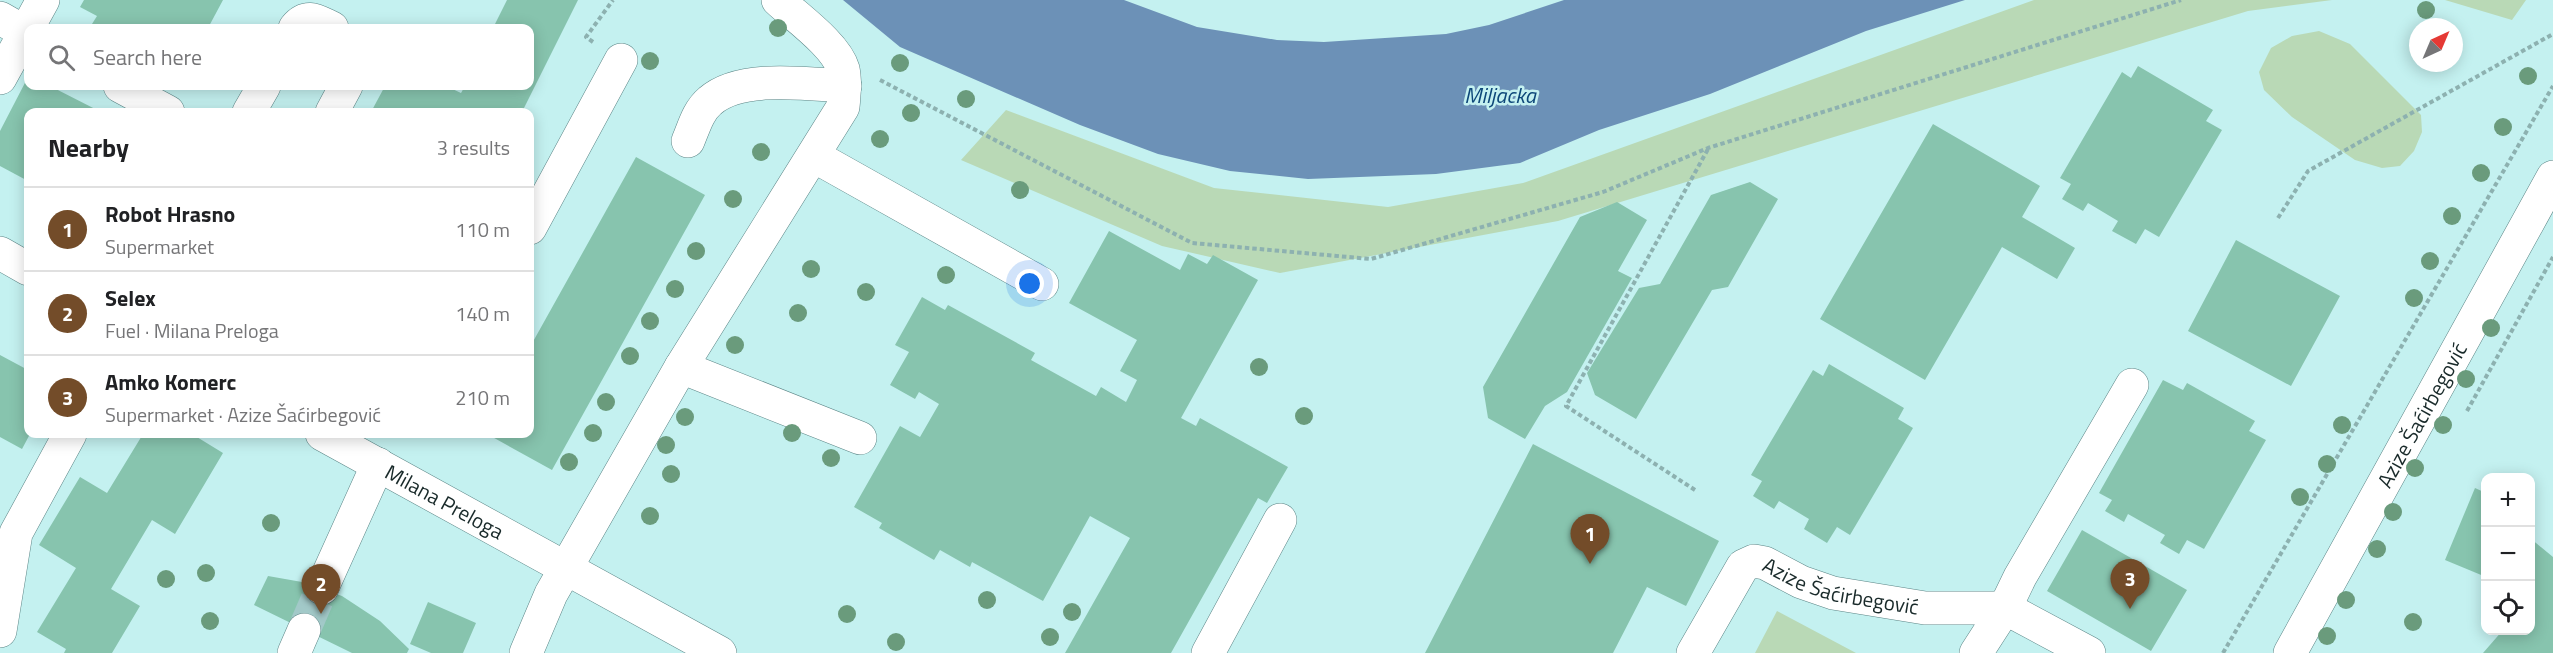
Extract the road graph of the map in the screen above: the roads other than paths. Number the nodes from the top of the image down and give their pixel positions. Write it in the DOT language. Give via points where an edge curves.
graph roads {
  1 [pos="43,0"];
  2 [pos="778,0"];
  3 [pos="298,24"];
  4 [pos="324,24"];
  5 [pos="18,28"];
  6 [pos="621,60"];
  7 [pos="0,78"];
  8 [pos="860,81"];
  9 [pos="127,90"];
  10 [pos="262,90"];
  11 [pos="344,90"];
  12 [pos="161,108"];
  13 [pos="251,108"];
  14 [pos="334,108"];
  15 [pos="688,141"];
  16 [pos="814,156"];
  17 [pos="2553,177"];
  18 [pos="534,221"];
  19 [pos="0,253"];
  20 [pos="24,267"];
  21 [pos="1042,284"];
  22 [pos="681,367"];
  23 [pos="2132,385"];
  24 [pos="67,438"];
  25 [pos="329,438"];
  26 [pos="860,438"];
  27 [pos="378,464"];
  28 [pos="1280,520"];
  29 [pos="8,529"];
  30 [pos="565,570"];
  31 [pos="322,588"];
  32 [pos="2005,609"];
  33 [pos="0,631"];
  34 [pos="526,653"];
  35 [pos="720,653"];
  36 [pos="1208,653"];
  37 [pos="1694,653"];
  38 [pos="1976,653"];
  39 [pos="2089,653"];
  40 [pos="2290,653"];
  1 -- 5 [label="street"];
  2 -- 8 [label="street" via="833,51 842,68"];
  3 -- 4 [label="street" via="313,18"];
  5 -- 7 [label="street"];
  6 -- 18 [label="street"];
  8 -- 15 [label="street" via="760,84 734,89 711,100 699,114"];
  8 -- 16 [label="street"];
  9 -- 12 [label="street"];
  10 -- 13 [label="street"];
  11 -- 14 [label="street"];
  16 -- 21 [label="street"];
  16 -- 22 [label="street"];
  17 -- 40 [label="street, Azize Šaćirbegović"];
  19 -- 20 [label="street"];
  22 -- 26 [label="street"];
  22 -- 30 [label="street"];
  23 -- 32 [label="street"];
  24 -- 29 [label="street"];
  25 -- 27 [label="street, Milana Preloga"];
  27 -- 30 [label="street, Milana Preloga"];
  27 -- 31 [label="street"];
  28 -- 36 [label="street"];
  29 -- 33 [label="street"];
  30 -- 34 [label="street"];
  30 -- 35 [label="street"];
  32 -- 37 [label="street, Azize Šaćirbegović" via="1925,608 1833,593 1754,561 1743,566"];
  32 -- 38 [label="street"];
  32 -- 39 [label="street, Azize Šaćirbegović"];
}
